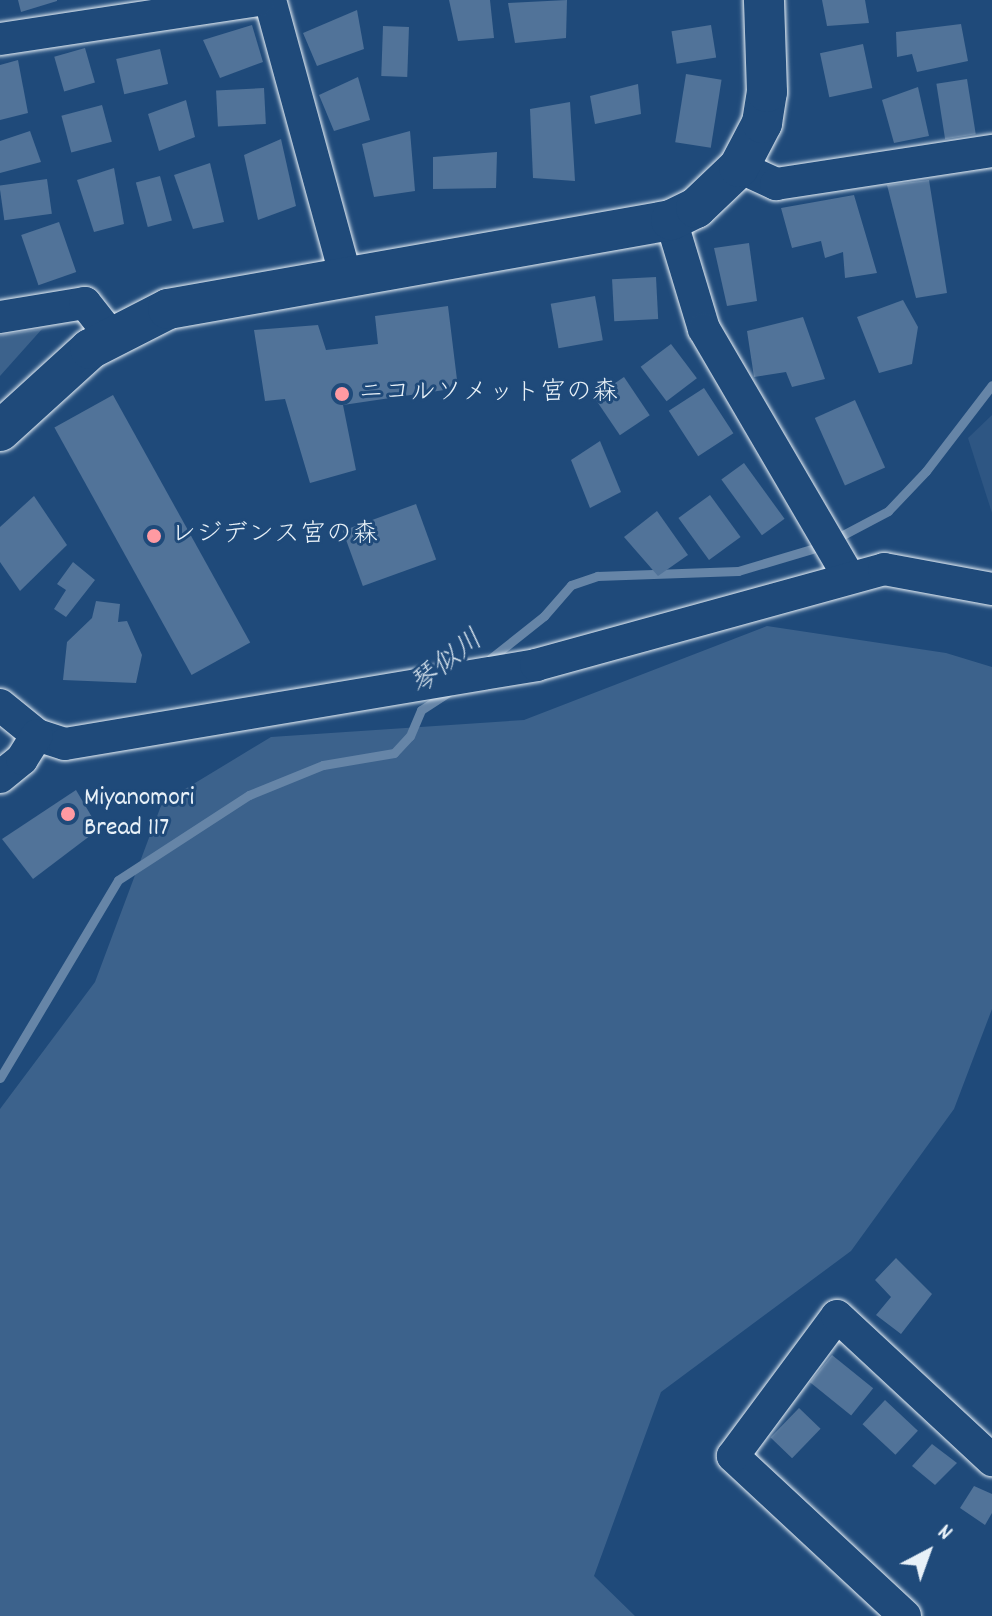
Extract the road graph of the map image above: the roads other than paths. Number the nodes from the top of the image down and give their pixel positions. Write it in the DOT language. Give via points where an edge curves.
graph roads {
  1 [pos="258,0"];
  2 [pos="270,0"];
  3 [pos="764,0"];
  4 [pos="0,39"];
  5 [pos="992,151"];
  6 [pos="739,167"];
  7 [pos="671,220"];
  8 [pos="345,275"];
  9 [pos="0,317"];
  10 [pos="111,336"];
  11 [pos="0,431"];
  12 [pos="849,577"];
  13 [pos="992,589"];
  14 [pos="0,705"];
  15 [pos="37,735"];
  16 [pos="0,777"];
  17 [pos="992,1460"];
  18 [pos="905,1616"];
  1 -- 4 [label="street"];
  2 -- 8 [label="street"];
  3 -- 6 [label="street" via="767,92 753,148"];
  5 -- 6 [label="street" via="776,184"];
  6 -- 7 [label="street" via="696,208"];
  7 -- 8 [label="street"];
  7 -- 12 [label="street" via="704,329"];
  8 -- 10 [label="street" via="168,309"];
  9 -- 10 [label="street" via="85,303"];
  10 -- 11 [label="street"];
  12 -- 13 [label="street" via="884,569"];
  12 -- 15 [label="street" via="536,665 65,744"];
  14 -- 15 [label="street"];
  15 -- 16 [label="street" via="22,759"];
  17 -- 18 [label="street" via="837,1316 733,1456"];
}
